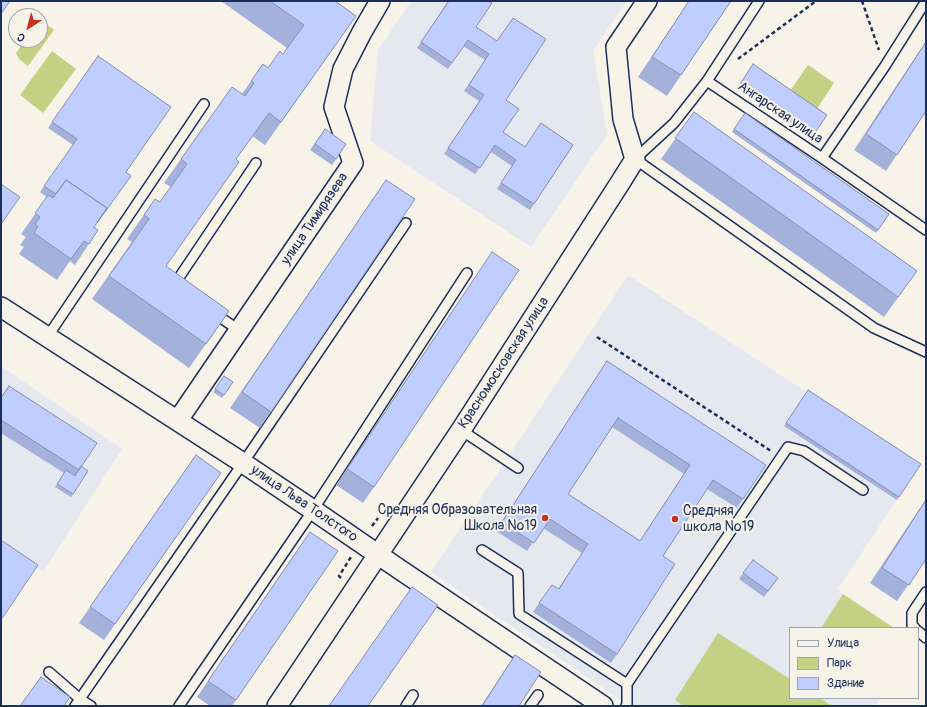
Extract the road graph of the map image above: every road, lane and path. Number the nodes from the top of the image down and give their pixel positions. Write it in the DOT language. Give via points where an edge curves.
graph roads {
  1 [pos="380,1"];
  2 [pos="648,1"];
  3 [pos="759,1"];
  4 [pos="816,1"];
  5 [pos="862,1"];
  6 [pos="926,1"];
  7 [pos="724,55"];
  8 [pos="884,66"];
  9 [pos="707,81"];
  10 [pos="204,104"];
  11 [pos="822,158"];
  12 [pos="635,160"];
  13 [pos="256,163"];
  14 [pos="406,223"];
  15 [pos="926,230"];
  16 [pos="467,273"];
  17 [pos="180,289"];
  18 [pos="1,307"];
  19 [pos="208,309"];
  20 [pos="240,330"];
  21 [pos="48,336"];
  22 [pos="597,337"];
  23 [pos="926,352"];
  24 [pos="178,420"];
  25 [pos="461,430"];
  26 [pos="781,458"];
  27 [pos="243,463"];
  28 [pos="518,468"];
  29 [pos="863,490"];
  30 [pos="313,510"];
  31 [pos="482,550"];
  32 [pos="378,555"];
  33 [pos="926,592"];
  34 [pos="914,627"];
  35 [pos="49,672"];
  36 [pos="627,684"];
  37 [pos="413,695"];
  38 [pos="538,695"];
  39 [pos="77,702"];
  40 [pos="91,706"];
  41 [pos="179,706"];
  42 [pos="277,706"];
  43 [pos="406,706"];
  44 [pos="530,706"];
  45 [pos="603,706"];
  46 [pos="626,706"];
  1 -- 20 [label="street, улица Тимирязева" via="358,30 343,70 334,107 353,163"];
  2 -- 12 [label="street" via="616,47 623,119"];
  3 -- 7 [label="lane"];
  4 -- 7 [label="path" via="738,59"];
  5 -- 8 [label="path"];
  6 -- 8 [label="lane"];
  7 -- 9 [label="lane"];
  8 -- 11 [label="lane"];
  9 -- 11 [label="lane, Ангарская улица"];
  9 -- 12 [label="lane" via="674,123"];
  10 -- 21 [label="lane"];
  11 -- 15 [label="lane, Ангарская улица"];
  12 -- 23 [label="lane" via="874,328"];
  12 -- 25 [label="street, Красномосковская улица"];
  13 -- 17 [label="lane" via="174,285"];
  14 -- 27 [label="lane"];
  16 -- 30 [label="lane"];
  18 -- 21 [label="street, улица Льва Толстого"];
  19 -- 20 [label="lane"];
  20 -- 24 [label="street, улица Тимирязева"];
  21 -- 24 [label="street, улица Льва Толстого"];
  22 -- 26 [label="path"];
  24 -- 27 [label="street, улица Льва Толстого"];
  25 -- 28 [label="lane"];
  25 -- 32 [label="street, Красномосковская улица"];
  26 -- 29 [label="lane" via="788,446 804,451"];
  26 -- 36 [label="lane"];
  27 -- 30 [label="street, улица Льва Толстого"];
  27 -- 39 [label="lane"];
  30 -- 32 [label="street, улица Льва Толстого"];
  30 -- 41 [label="lane"];
  31 -- 36 [label="lane" via="518,574 519,614"];
  32 -- 42 [label="street, Красномосковская улица"];
  32 -- 45 [label="street, улица Льва Толстого"];
  33 -- 34 [label="lane" via="912,613"];
  35 -- 39 [label="lane"];
  36 -- 46 [label="lane"];
  37 -- 43 [label="lane"];
  38 -- 44 [label="lane"];
  39 -- 40 [label="lane"];
}
